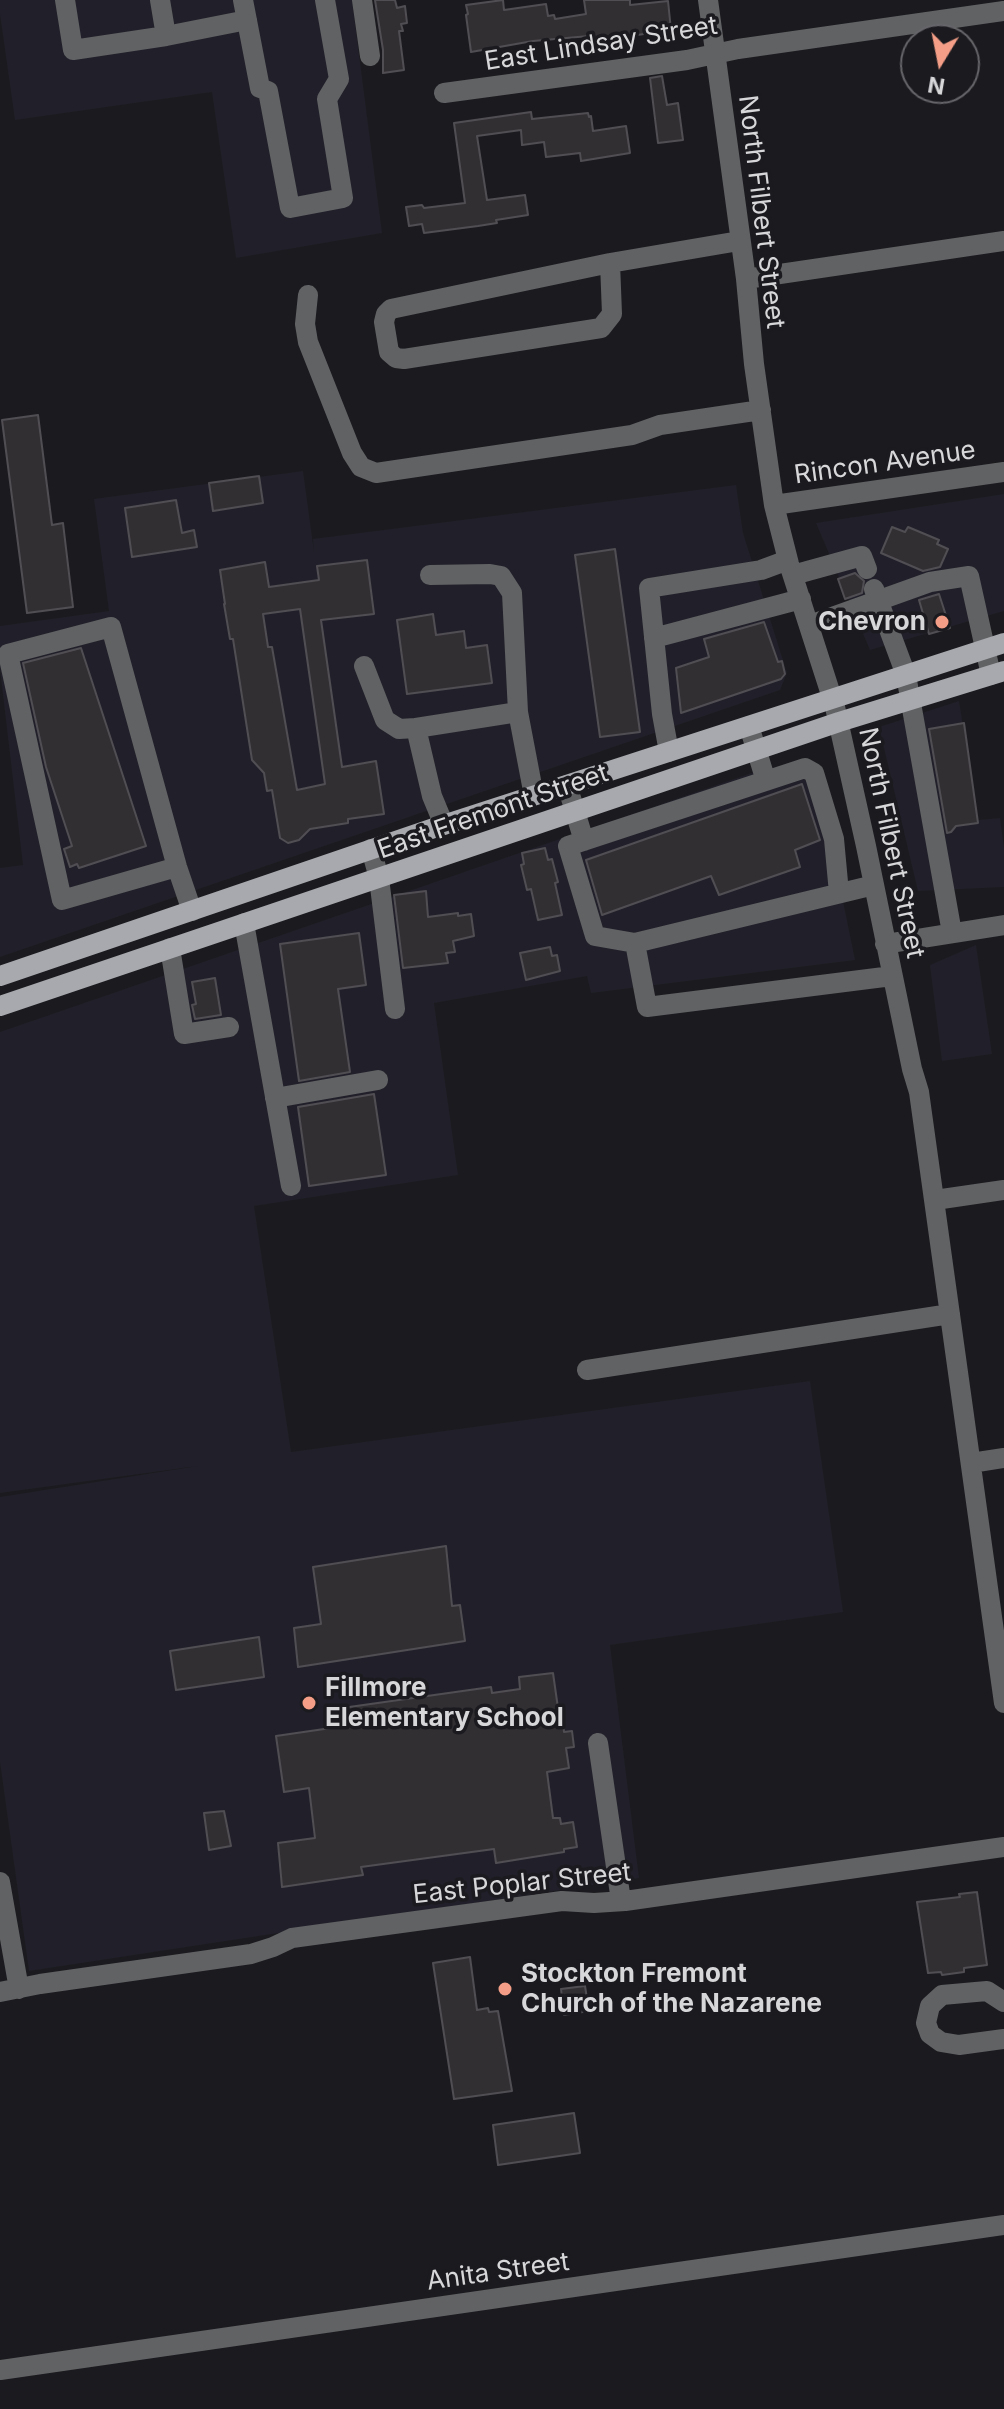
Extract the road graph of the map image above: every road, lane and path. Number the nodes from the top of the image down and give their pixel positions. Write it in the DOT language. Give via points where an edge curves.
graph roads {
  1 [pos="65,0"];
  2 [pos="160,0"];
  3 [pos="325,0"];
  4 [pos="362,0"];
  5 [pos="708,0"];
  6 [pos="245,10"];
  7 [pos="1004,11"];
  8 [pos="166,36"];
  9 [pos="715,54"];
  10 [pos="370,56"];
  11 [pos="444,93"];
  12 [pos="739,241"];
  13 [pos="1004,241"];
  14 [pos="610,263"];
  15 [pos="746,279"];
  16 [pos="308,295"];
  17 [pos="761,410"];
  18 [pos="1004,472"];
  19 [pos="774,505"];
  20 [pos="790,568"];
  21 [pos="430,575"];
  22 [pos="873,586"];
  23 [pos="801,599"];
  24 [pos="810,625"];
  25 [pos="654,638"];
  26 [pos="1004,643"];
  27 [pos="984,650"];
  28 [pos="364,666"];
  29 [pos="998,673"];
  30 [pos="906,675"];
  31 [pos="833,699"];
  32 [pos="912,700"];
  33 [pos="518,712"];
  34 [pos="839,722"];
  35 [pos="749,726"];
  36 [pos="416,728"];
  37 [pos="756,750"];
  38 [pos="669,752"];
  39 [pos="766,781"];
  40 [pos="567,785"];
  41 [pos="534,796"];
  42 [pos="574,811"];
  43 [pos="444,825"];
  44 [pos="584,841"];
  45 [pos="371,849"];
  46 [pos="177,867"];
  47 [pos="379,878"];
  48 [pos="874,885"];
  49 [pos="839,893"];
  50 [pos="192,911"];
  51 [pos="244,923"];
  52 [pos="1004,925"];
  53 [pos="952,933"];
  54 [pos="635,943"];
  55 [pos="885,944"];
  56 [pos="170,948"];
  57 [pos="0,976"];
  58 [pos="892,976"];
  59 [pos="0,1006"];
  60 [pos="395,1009"];
  61 [pos="229,1027"];
  62 [pos="378,1080"];
  63 [pos="275,1098"];
  64 [pos="291,1186"];
  65 [pos="1004,1190"];
  66 [pos="935,1200"];
  67 [pos="950,1314"];
  68 [pos="587,1370"];
  69 [pos="1004,1458"];
  70 [pos="971,1463"];
  71 [pos="1004,1703"];
  72 [pos="598,1743"];
  73 [pos="1004,1847"];
  74 [pos="0,1882"];
  75 [pos="621,1901"];
  76 [pos="10,1991"];
  77 [pos="1004,2002"];
  78 [pos="1004,2039"];
  79 [pos="1004,2225"];
  80 [pos="0,2370"];
  1 -- 8 [label="street" via="73,50"];
  2 -- 8 [label="street"];
  3 -- 6 [label="street" via="339,79 327,99 343,198 290,208 268,91 260,88"];
  4 -- 10 [label="street"];
  5 -- 9 [label="street, North Filbert Street"];
  6 -- 8 [label="street"];
  7 -- 9 [label="street, East Lindsay Street"];
  9 -- 11 [label="street, East Lindsay Street"];
  9 -- 12 [label="street, North Filbert Street"];
  12 -- 14 [label="street"];
  12 -- 15 [label="street, North Filbert Street"];
  13 -- 15 [label="street"];
  14 -- 14 [label="street" via="391,309 384,322 389,352 404,359 601,328 612,314"];
  15 -- 17 [label="street, North Filbert Street"];
  16 -- 17 [label="street" via="308,342 352,453 361,467 376,473"];
  17 -- 19 [label="street, North Filbert Street"];
  18 -- 19 [label="street, Rincon Avenue"];
  19 -- 20 [label="street, North Filbert Street"];
  20 -- 22 [label="street" via="862,556"];
  20 -- 23 [label="street, North Filbert Street"];
  20 -- 25 [label="street" via="649,588"];
  21 -- 33 [label="street" via="501,576 512,593"];
  22 -- 24 [label="street"];
  22 -- 27 [label="street" via="969,576"];
  22 -- 30 [label="street"];
  23 -- 24 [label="street, North Filbert Street"];
  23 -- 25 [label="street"];
  24 -- 31 [label="street, North Filbert Street"];
  25 -- 38 [label="street"];
  26 -- 27 [label="main road, East Fremont Street"];
  27 -- 29 [label="street"];
  27 -- 30 [label="main road, East Fremont Street"];
  28 -- 36 [label="street" via="385,720 399,729"];
  29 -- 32 [label="main road, East Fremont Street"];
  30 -- 31 [label="main road, East Fremont Street"];
  30 -- 32 [label="street"];
  31 -- 34 [label="street, North Filbert Street"];
  31 -- 35 [label="main road, East Fremont Street"];
  32 -- 34 [label="main road, East Fremont Street"];
  32 -- 53 [label="street"];
  33 -- 36 [label="street"];
  33 -- 41 [label="street"];
  34 -- 37 [label="main road, East Fremont Street"];
  34 -- 48 [label="street, North Filbert Street"];
  35 -- 37 [label="street"];
  35 -- 38 [label="main road, East Fremont Street"];
  36 -- 43 [label="street"];
  37 -- 39 [label="street"];
  37 -- 42 [label="main road, East Fremont Street"];
  38 -- 40 [label="main road, East Fremont Street"];
  39 -- 44 [label="street"];
  39 -- 49 [label="street" via="805,768 814,773 834,839"];
  40 -- 41 [label="main road, East Fremont Street"];
  40 -- 42 [label="street"];
  41 -- 43 [label="main road, East Fremont Street"];
  42 -- 44 [label="street"];
  42 -- 47 [label="main road, East Fremont Street"];
  43 -- 45 [label="main road, East Fremont Street"];
  44 -- 54 [label="street" via="568,846 595,936"];
  45 -- 47 [label="street"];
  45 -- 50 [label="main road, East Fremont Street"];
  46 -- 46 [label="street" via="111,627 8,654 62,900"];
  46 -- 50 [label="street"];
  47 -- 51 [label="main road, East Fremont Street"];
  47 -- 60 [label="street"];
  48 -- 49 [label="street"];
  48 -- 55 [label="street, North Filbert Street"];
  49 -- 54 [label="street"];
  50 -- 57 [label="main road, East Fremont Street"];
  51 -- 56 [label="main road, East Fremont Street"];
  51 -- 63 [label="street"];
  52 -- 53 [label="street"];
  53 -- 55 [label="street"];
  54 -- 58 [label="street" via="647,1007"];
  55 -- 58 [label="street, North Filbert Street"];
  56 -- 59 [label="main road, East Fremont Street"];
  56 -- 61 [label="street" via="184,1034"];
  58 -- 66 [label="street, North Filbert Street" via="919,1092"];
  62 -- 63 [label="street"];
  63 -- 64 [label="street"];
  65 -- 66 [label="street"];
  66 -- 67 [label="street, North Filbert Street"];
  67 -- 68 [label="street"];
  67 -- 70 [label="street, North Filbert Street"];
  69 -- 70 [label="street"];
  70 -- 71 [label="street, North Filbert Street"];
  72 -- 75 [label="street"];
  73 -- 75 [label="street, East Poplar Street"];
  74 -- 76 [label="street"];
  75 -- 76 [label="street, East Poplar Street" via="562,1901 292,1938 251,1954"];
  77 -- 78 [label="street" via="987,1991 942,1995 930,2006 926,2023 941,2042"];
  79 -- 80 [label="street, Anita Street"];
}
